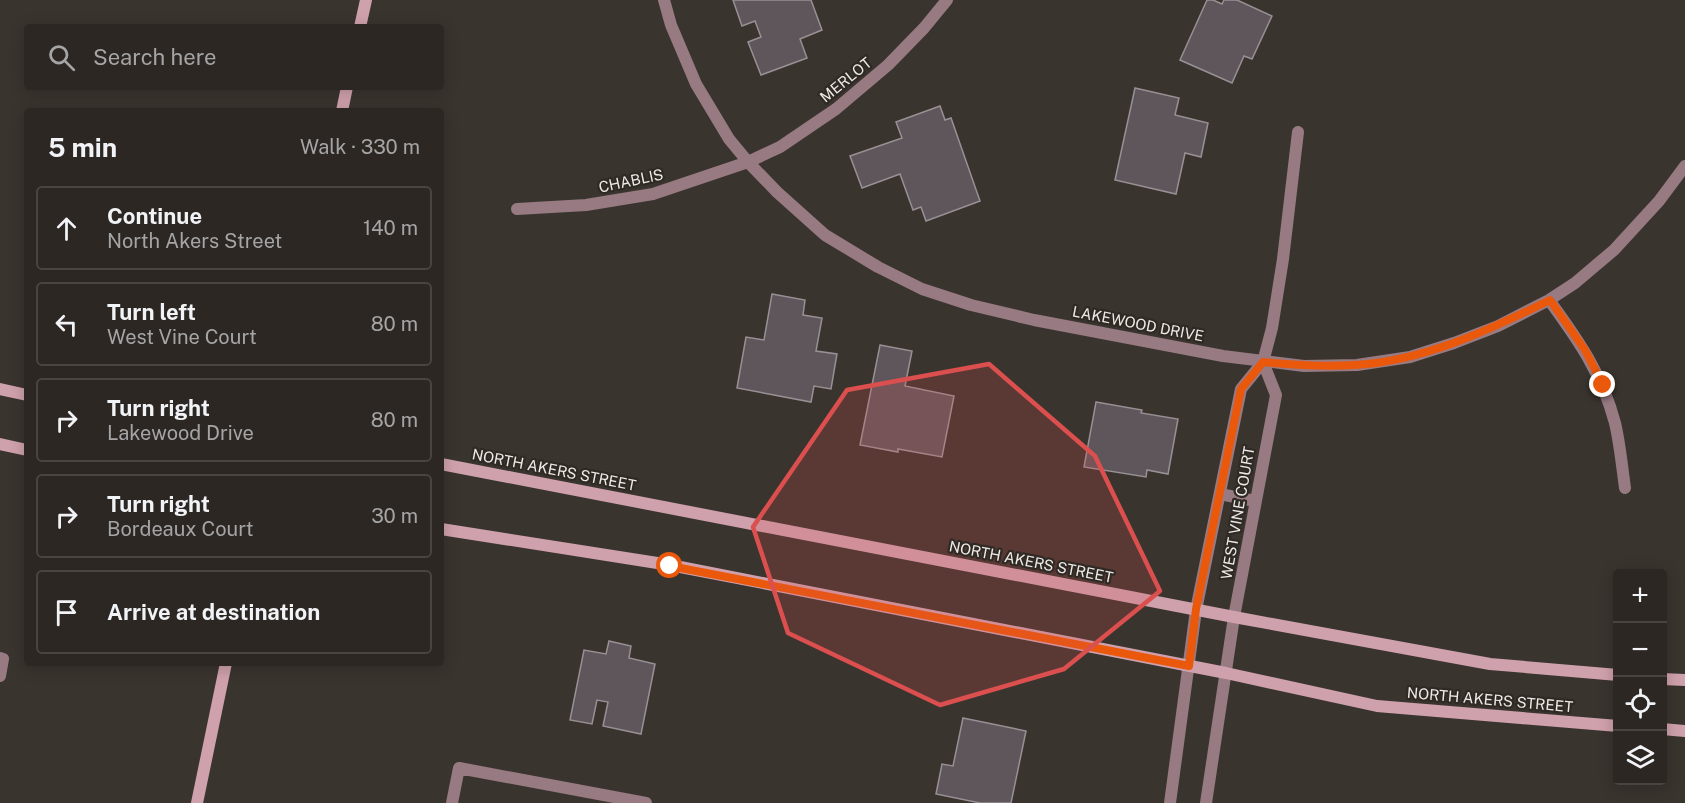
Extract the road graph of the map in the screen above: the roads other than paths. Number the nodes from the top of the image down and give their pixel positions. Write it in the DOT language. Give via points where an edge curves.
graph roads {
  1 [pos="366,0"];
  2 [pos="664,0"];
  3 [pos="946,0"];
  4 [pos="361,24"];
  5 [pos="346,90"];
  6 [pos="343,108"];
  7 [pos="1298,132"];
  8 [pos="748,162"];
  9 [pos="1685,166"];
  10 [pos="517,209"];
  11 [pos="1550,300"];
  12 [pos="1263,362"];
  13 [pos="0,389"];
  14 [pos="24,394"];
  15 [pos="0,444"];
  16 [pos="24,449"];
  17 [pos="444,465"];
  18 [pos="1625,488"];
  19 [pos="1220,494"];
  20 [pos="1255,501"];
  21 [pos="444,529"];
  22 [pos="1196,609"];
  23 [pos="1234,617"];
  24 [pos="2,658"];
  25 [pos="225,666"];
  26 [pos="1189,666"];
  27 [pos="1226,673"];
  28 [pos="1613,675"];
  29 [pos="0,676"];
  30 [pos="1667,679"];
  31 [pos="1685,680"];
  32 [pos="1613,726"];
  33 [pos="1667,729"];
  34 [pos="1685,731"];
  35 [pos="197,803"];
  36 [pos="452,803"];
  37 [pos="646,803"];
  38 [pos="1170,803"];
  39 [pos="1206,803"];
  1 -- 4 [label="main road"];
  2 -- 8 [label="street, LAKEWOOD DRIVE" via="696,84 729,139"];
  3 -- 8 [label="street, MERLOT" via="888,65 836,109 780,147"];
  5 -- 6 [label="main road"];
  7 -- 12 [label="street, WEST VINE COURT" via="1283,259"];
  8 -- 10 [label="street, CHABLIS" via="653,194 586,205"];
  8 -- 12 [label="street, LAKEWOOD DRIVE" via="825,235 922,289 1034,320"];
  9 -- 11 [label="street, LAKEWOOD DRIVE" via="1614,250"];
  11 -- 12 [label="street, LAKEWOOD DRIVE" via="1498,326 1410,357 1357,365"];
  11 -- 18 [label="street" via="1585,350 1603,385 1615,424"];
  12 -- 19 [label="street, WEST VINE COURT" via="1241,389"];
  12 -- 20 [label="street, WEST VINE COURT" via="1276,395"];
  13 -- 14 [label="main road"];
  15 -- 16 [label="main road"];
  17 -- 22 [label="main road, NORTH AKERS STREET"];
  19 -- 20 [label="street"];
  19 -- 22 [label="street, WEST VINE COURT"];
  20 -- 23 [label="street, WEST VINE COURT"];
  21 -- 26 [label="main road, NORTH AKERS STREET" via="670,566"];
  22 -- 23 [label="main road, NORTH AKERS STREET"];
  22 -- 26 [label="street, WEST VINE COURT"];
  23 -- 27 [label="street, WEST VINE COURT"];
  23 -- 28 [label="main road, NORTH AKERS STREET" via="1490,664"];
  24 -- 29 [label="street"];
  25 -- 35 [label="main road"];
  26 -- 27 [label="main road, NORTH AKERS STREET"];
  26 -- 38 [label="street, WEST VINE COURT"];
  27 -- 32 [label="main road, NORTH AKERS STREET" via="1377,706"];
  27 -- 39 [label="street, WEST VINE COURT"];
  30 -- 31 [label="main road"];
  33 -- 34 [label="main road"];
  36 -- 37 [label="street" via="459,768"];
}
